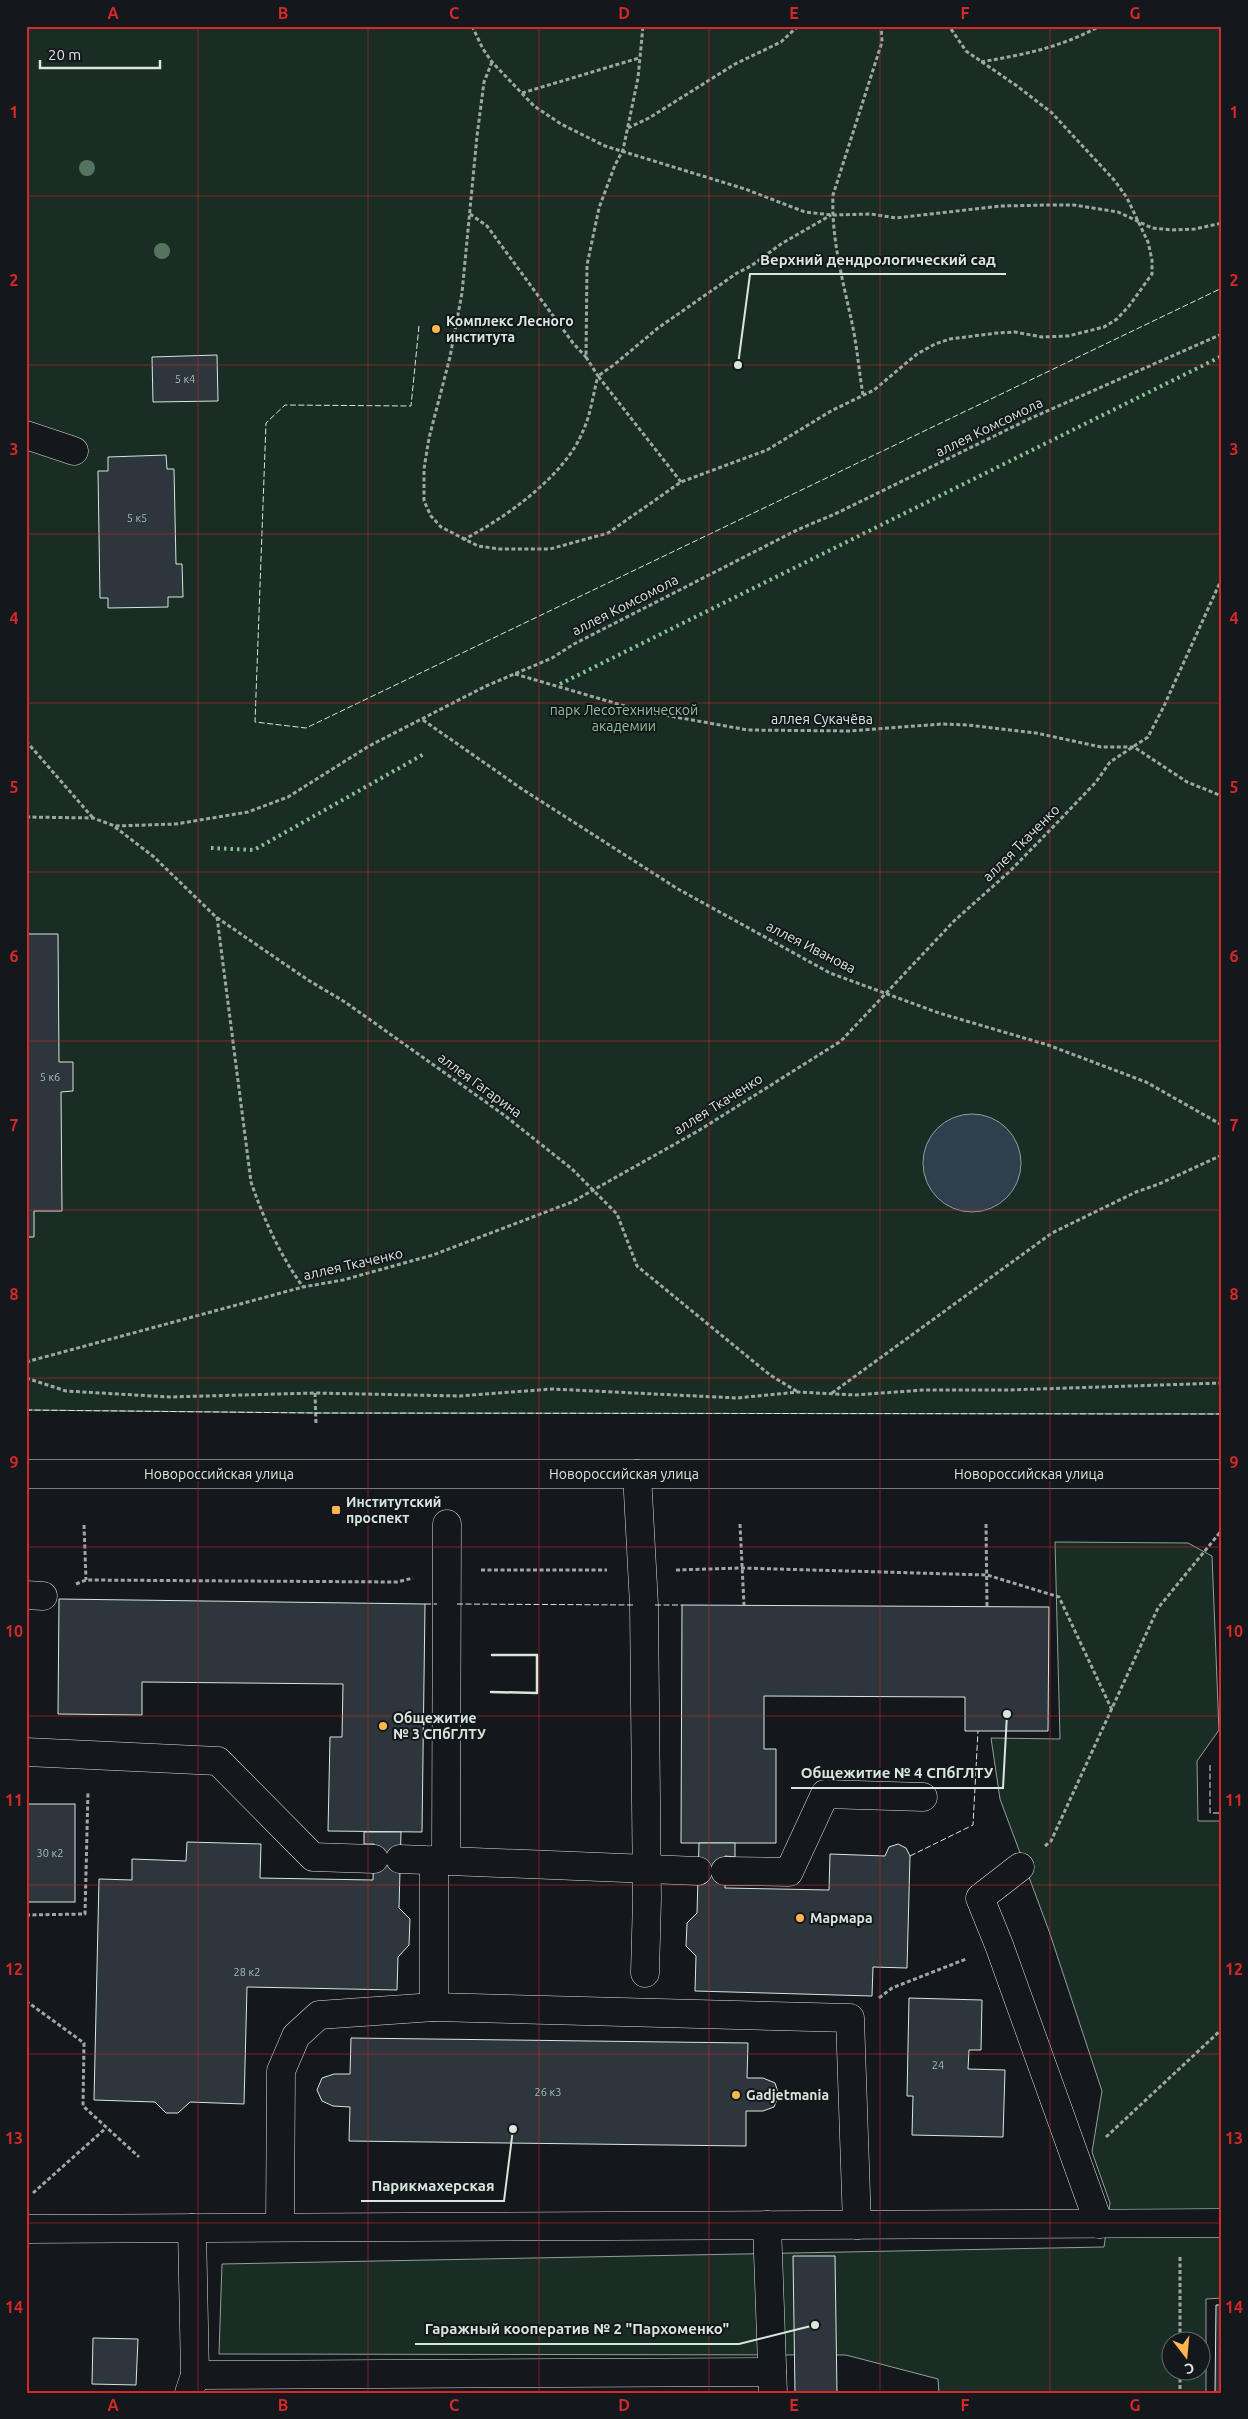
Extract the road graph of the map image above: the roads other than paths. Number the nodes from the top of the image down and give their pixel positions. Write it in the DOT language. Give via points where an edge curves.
graph roads {
  1 [pos="26,435"];
  2 [pos="74,451"];
  3 [pos="26,1474"];
  4 [pos="637,1474"];
  5 [pos="1222,1474"];
  6 [pos="447,1524"];
  7 [pos="26,1752"];
  8 [pos="923,1797"];
  9 [pos="440,1860"];
  10 [pos="1020,1867"];
  11 [pos="647,1870"];
  12 [pos="645,1973"];
  13 [pos="434,2007"];
  14 [pos="1222,2223"];
  15 [pos="1099,2224"];
  16 [pos="766,2225"];
  17 [pos="857,2225"];
  18 [pos="280,2227"];
  19 [pos="192,2228"];
  20 [pos="26,2229"];
  21 [pos="618,2382"];
  22 [pos="773,2382"];
  23 [pos="192,2384"];
  24 [pos="350,2384"];
  1 -- 2 [label="main road"];
  3 -- 4 [label="main road, Новороссийская улица"];
  4 -- 5 [label="main road, Новороссийская улица"];
  4 -- 11 [label="main road" via="642,1570"];
  6 -- 9 [label="main road"];
  7 -- 9 [label="main road" via="218,1761 313,1858"];
  8 -- 11 [label="main road" via="825,1794 789,1872"];
  9 -- 11 [label="main road"];
  9 -- 13 [label="main road"];
  10 -- 15 [label="main road" via="980,1898"];
  11 -- 12 [label="main road"];
  13 -- 17 [label="main road" via="850,2018"];
  13 -- 18 [label="main road" via="319,2015 296,2036 281,2071"];
  14 -- 15 [label="main road"];
  15 -- 17 [label="main road"];
  16 -- 17 [label="main road"];
  16 -- 18 [label="main road"];
  16 -- 22 [label="main road"];
  18 -- 19 [label="main road"];
  19 -- 20 [label="main road"];
  19 -- 23 [label="main road"];
  21 -- 22 [label="main road"];
  21 -- 24 [label="main road"];
  23 -- 24 [label="main road"];
}
